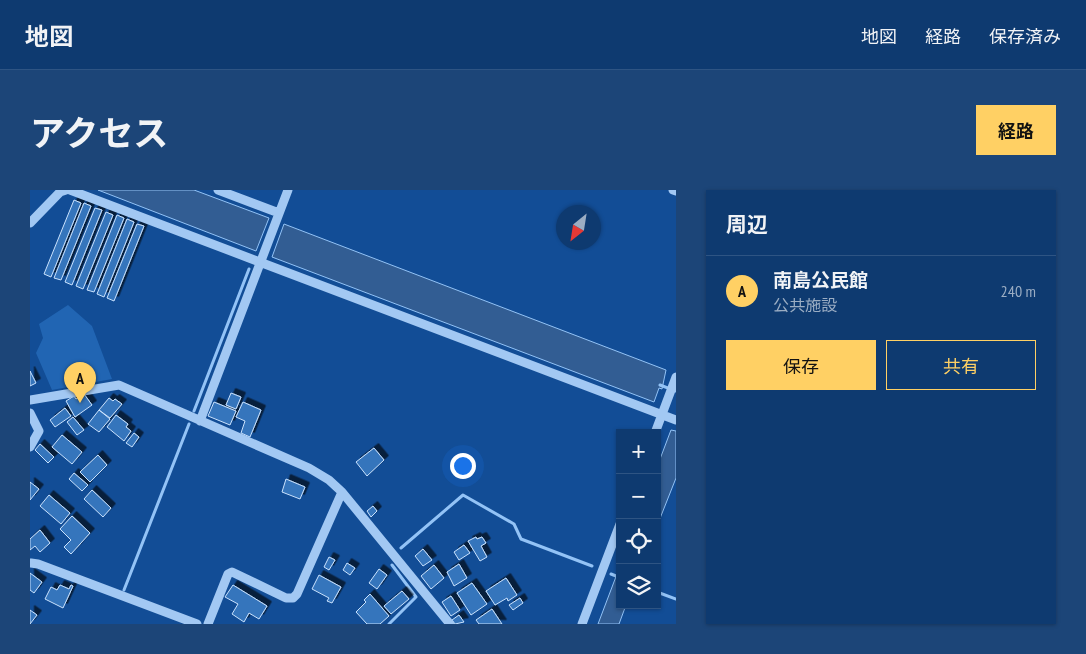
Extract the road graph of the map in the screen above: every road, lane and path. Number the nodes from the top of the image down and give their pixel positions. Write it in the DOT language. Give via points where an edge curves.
graph roads {
  1 [pos="66,190"];
  2 [pos="70,190"];
  3 [pos="218,190"];
  4 [pos="288,190"];
  5 [pos="279,213"];
  6 [pos="30,223"];
  7 [pos="260,262"];
  8 [pos="674,381"];
  9 [pos="30,400"];
  10 [pos="30,412"];
  11 [pos="662,415"];
  12 [pos="676,420"];
  13 [pos="200,421"];
  14 [pos="657,429"];
  15 [pos="30,447"];
  16 [pos="342,492"];
  17 [pos="616,535"];
  18 [pos="30,564"];
  19 [pos="197,624"];
  20 [pos="208,624"];
  21 [pos="450,624"];
  22 [pos="582,624"];
  1 -- 6 [label="street" via="60,192"];
  2 -- 7 [label="street"];
  3 -- 5 [label="street"];
  4 -- 5 [label="street"];
  5 -- 7 [label="street"];
  7 -- 11 [label="street"];
  7 -- 13 [label="street"];
  8 -- 11 [label="street"];
  9 -- 13 [label="street" via="119,385"];
  10 -- 15 [label="street" via="39,431"];
  11 -- 12 [label="street"];
  11 -- 14 [label="street"];
  13 -- 16 [label="street" via="308,468"];
  16 -- 20 [label="street" via="293,598 286,598 232,572 228,574"];
  16 -- 21 [label="street"];
  17 -- 22 [label="street"];
  18 -- 19 [label="street" via="38,564"];
}
